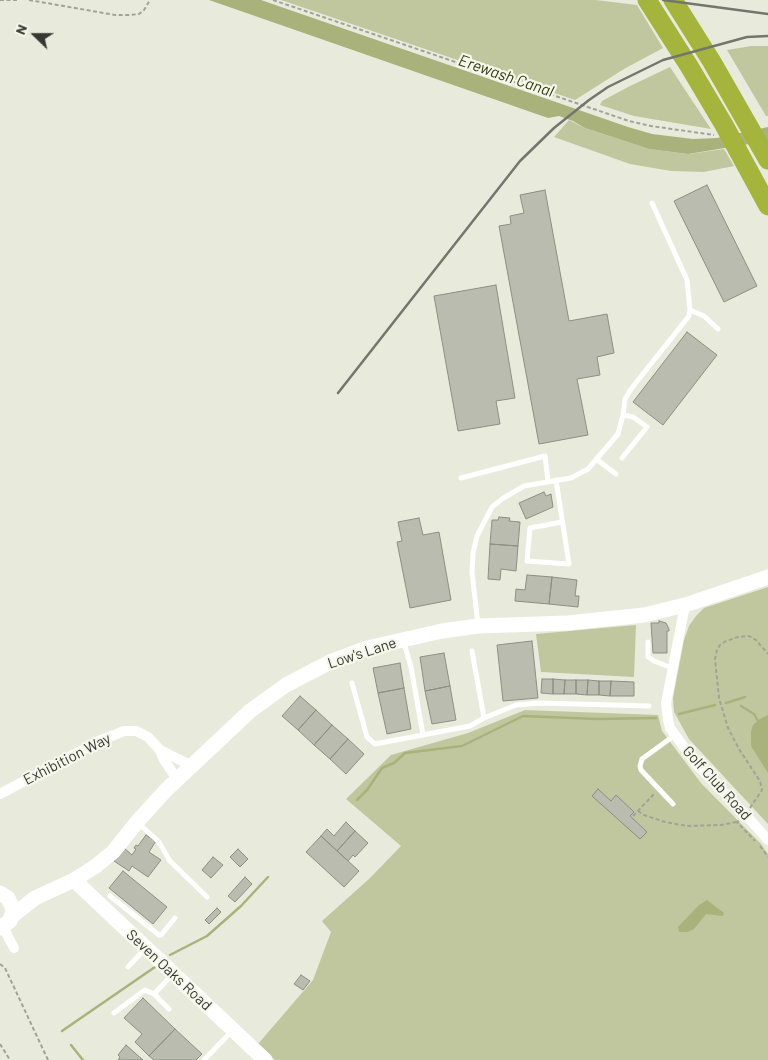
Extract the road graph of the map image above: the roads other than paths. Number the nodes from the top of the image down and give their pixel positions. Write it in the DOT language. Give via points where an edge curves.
graph roads {
  1 [pos="647,0"];
  2 [pos="673,0"];
  3 [pos="768,160"];
  4 [pos="652,203"];
  5 [pos="768,206"];
  6 [pos="690,310"];
  7 [pos="718,329"];
  8 [pos="623,414"];
  9 [pos="622,458"];
  10 [pos="596,459"];
  11 [pos="616,474"];
  12 [pos="461,478"];
  13 [pos="556,480"];
  14 [pos="548,482"];
  15 [pos="562,522"];
  16 [pos="768,577"];
  17 [pos="686,605"];
  18 [pos="478,626"];
  19 [pos="403,640"];
  20 [pos="648,642"];
  21 [pos="472,651"];
  22 [pos="672,668"];
  23 [pos="352,683"];
  24 [pos="649,706"];
  25 [pos="484,718"];
  26 [pos="424,735"];
  27 [pos="675,735"];
  28 [pos="160,750"];
  29 [pos="192,766"];
  30 [pos="177,779"];
  31 [pos="0,794"];
  32 [pos="673,804"];
  33 [pos="137,822"];
  34 [pos="768,840"];
  35 [pos="74,880"];
  36 [pos="4,896"];
  37 [pos="110,896"];
  38 [pos="207,897"];
  39 [pos="35,898"];
  40 [pos="175,918"];
  41 [pos="5,924"];
  42 [pos="143,936"];
  43 [pos="14,948"];
  44 [pos="128,967"];
  45 [pos="173,974"];
  46 [pos="154,994"];
  47 [pos="169,1009"];
  48 [pos="114,1014"];
  49 [pos="233,1030"];
  50 [pos="204,1060"];
  51 [pos="265,1060"];
  1 -- 5 [label="highway" via="689,66 719,130 752,176"];
  2 -- 3 [label="highway"];
  4 -- 6 [label="lane" via="687,280"];
  6 -- 7 [label="lane" via="704,316"];
  6 -- 8 [label="lane" via="689,316 631,389"];
  8 -- 9 [label="lane" via="647,427"];
  8 -- 10 [label="lane" via="618,434"];
  10 -- 11 [label="lane"];
  10 -- 13 [label="lane" via="581,473"];
  12 -- 14 [label="lane" via="544,456"];
  13 -- 14 [label="lane"];
  13 -- 15 [label="lane"];
  14 -- 18 [label="lane" via="514,491 492,507 482,523 473,562"];
  15 -- 15 [label="lane" via="569,564 527,561 530,528"];
  16 -- 17 [label="street, Low's Lane"];
  17 -- 18 [label="street, Low's Lane" via="601,621"];
  17 -- 22 [label="street, Golf Club Road"];
  18 -- 19 [label="street, Low's Lane"];
  19 -- 26 [label="lane"];
  19 -- 29 [label="street, Low's Lane" via="350,654 303,674 259,704"];
  20 -- 22 [label="lane" via="648,657"];
  21 -- 25 [label="lane"];
  22 -- 27 [label="street, Golf Club Road" via="666,703 668,720"];
  23 -- 26 [label="lane" via="367,737 375,744"];
  24 -- 25 [label="lane" via="540,703 516,705"];
  25 -- 26 [label="lane" via="470,726"];
  27 -- 32 [label="lane" via="642,759 640,766"];
  27 -- 34 [label="street, Golf Club Road" via="697,765"];
  28 -- 29 [label="street, Exhibition Way"];
  28 -- 30 [label="street, Exhibition Way"];
  28 -- 31 [label="street, Exhibition Way" via="142,733 118,733"];
  29 -- 30 [label="street, Low's Lane"];
  30 -- 33 [label="street, Low's Lane"];
  33 -- 35 [label="street, Low's Lane" via="113,852"];
  33 -- 38 [label="lane"];
  35 -- 39 [label="street, Low's Lane"];
  35 -- 42 [label="street, Seven Oaks Road"];
  36 -- 39 [label="street, Low's Lane"];
  36 -- 41 [label="street, Low's Lane" via="12,907"];
  37 -- 42 [label="lane"];
  39 -- 41 [label="street, Low's Lane"];
  40 -- 42 [label="lane" via="161,935"];
  41 -- 43 [label="street"];
  42 -- 44 [label="lane"];
  42 -- 45 [label="street, Seven Oaks Road"];
  45 -- 46 [label="lane"];
  45 -- 49 [label="street, Seven Oaks Road"];
  46 -- 47 [label="lane"];
  46 -- 48 [label="lane" via="144,990"];
  49 -- 50 [label="lane"];
  49 -- 51 [label="street, Seven Oaks Road"];
}
